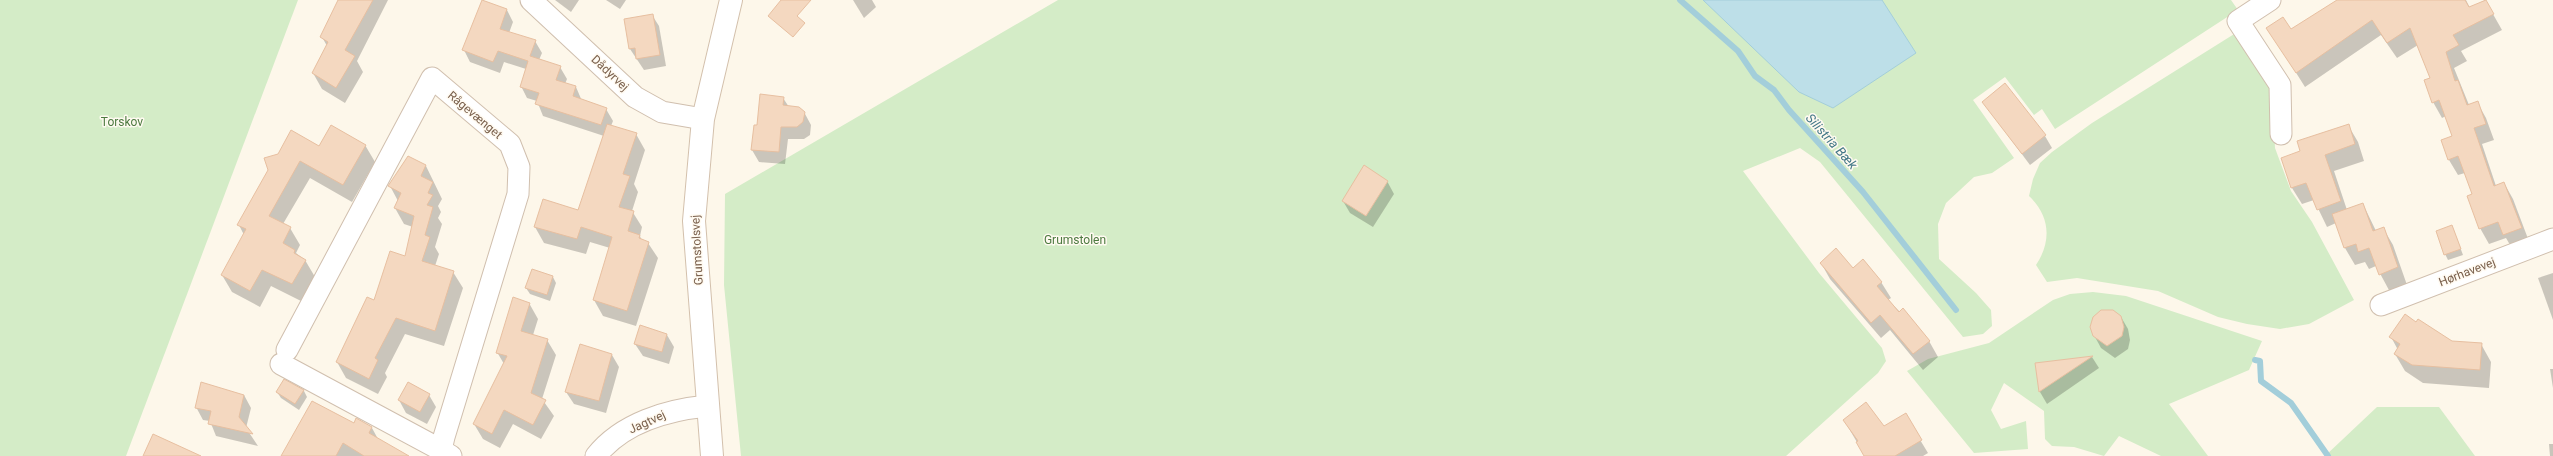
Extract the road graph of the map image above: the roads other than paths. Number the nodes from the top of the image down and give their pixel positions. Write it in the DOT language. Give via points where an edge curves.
graph roads {
  1 [pos="531,0"];
  2 [pos="731,0"];
  3 [pos="2270,0"];
  4 [pos="703,119"];
  5 [pos="2281,134"];
  6 [pos="2553,239"];
  7 [pos="2381,305"];
  8 [pos="707,406"];
  9 [pos="446,453"];
  10 [pos="596,456"];
  11 [pos="712,456"];
  1 -- 4 [label="street, Dådyrvej" via="640,100 662,112"];
  2 -- 4 [label="street, Grumstolsvej"];
  3 -- 5 [label="street" via="2238,21 2280,85"];
  4 -- 8 [label="street, Grumstolsvej" via="694,221"];
  6 -- 7 [label="street, Hørhavevej"];
  8 -- 10 [label="street, Jagtvej" via="659,414 618,437"];
  8 -- 11 [label="street, Grumstolsvej"];
  9 -- 9 [label="street, Rågevænget" via="520,181 519,167 510,144 432,78 284,357"];
}
